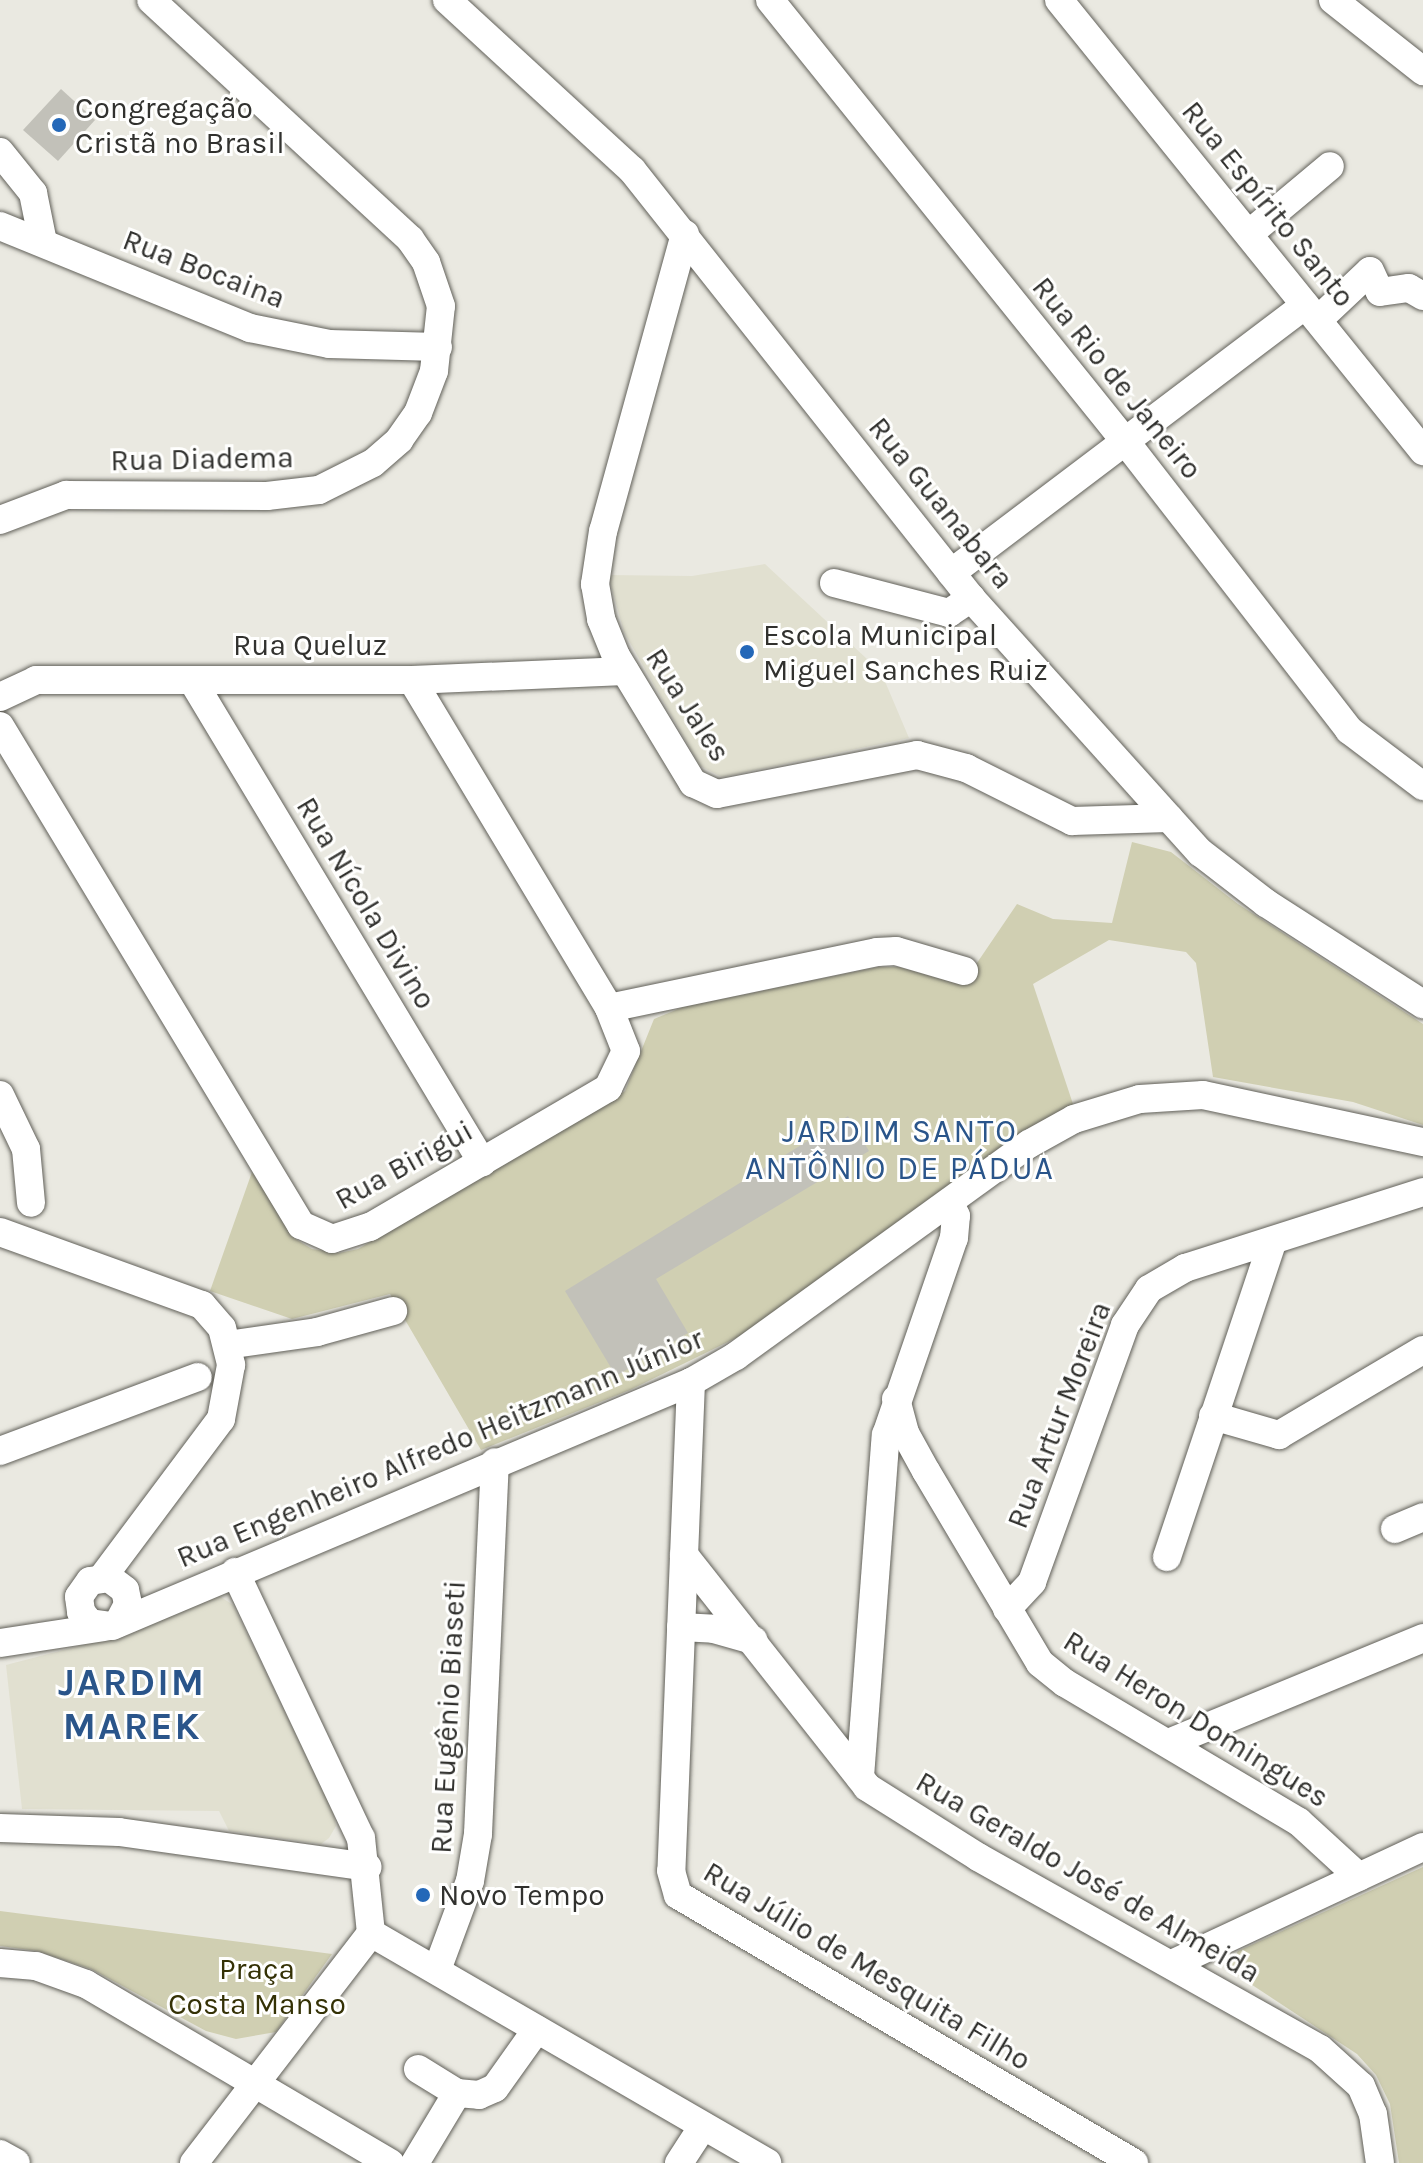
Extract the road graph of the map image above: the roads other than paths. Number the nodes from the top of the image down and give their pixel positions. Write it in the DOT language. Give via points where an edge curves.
graph roads {
  1 [pos="151,0"];
  2 [pos="447,0"];
  3 [pos="770,0"];
  4 [pos="1059,0"];
  5 [pos="1333,0"];
  6 [pos="1423,71"];
  7 [pos="0,152"];
  8 [pos="1330,166"];
  9 [pos="0,226"];
  10 [pos="1250,233"];
  11 [pos="685,234"];
  12 [pos="43,242"];
  13 [pos="1423,296"];
  14 [pos="1312,312"];
  15 [pos="438,347"];
  16 [pos="1125,441"];
  17 [pos="1423,451"];
  18 [pos="3,510"];
  19 [pos="951,573"];
  20 [pos="834,583"];
  21 [pos="971,598"];
  22 [pos="625,671"];
  23 [pos="192,680"];
  24 [pos="412,680"];
  25 [pos="0,697"];
  26 [pos="3,738"];
  27 [pos="1423,786"];
  28 [pos="1169,818"];
  29 [pos="964,971"];
  30 [pos="1423,1004"];
  31 [pos="609,1008"];
  32 [pos="0,1095"];
  33 [pos="1423,1142"];
  34 [pos="482,1162"];
  35 [pos="1423,1192"];
  36 [pos="31,1203"];
  37 [pos="950,1203"];
  38 [pos="0,1232"];
  39 [pos="912,1232"];
  40 [pos="1273,1241"];
  41 [pos="39,1246"];
  42 [pos="0,1254"];
  43 [pos="938,1280"];
  44 [pos="393,1311"];
  45 [pos="227,1345"];
  46 [pos="1423,1350"];
  47 [pos="198,1377"];
  48 [pos="691,1382"];
  49 [pos="896,1399"];
  50 [pos="1213,1416"];
  51 [pos="0,1451"];
  52 [pos="495,1462"];
  53 [pos="926,1471"];
  54 [pos="881,1497"];
  55 [pos="1423,1517"];
  56 [pos="1395,1529"];
  57 [pos="684,1555"];
  58 [pos="1167,1557"];
  59 [pos="235,1572"];
  60 [pos="79,1597"];
  61 [pos="114,1601"];
  62 [pos="1007,1609"];
  63 [pos="681,1627"];
  64 [pos="49,1637"];
  65 [pos="1423,1638"];
  66 [pos="753,1640"];
  67 [pos="0,1643"];
  68 [pos="869,1696"];
  69 [pos="818,1726"];
  70 [pos="1171,1742"];
  71 [pos="860,1777"];
  72 [pos="0,1828"];
  73 [pos="1423,1847"];
  74 [pos="368,1867"];
  75 [pos="1359,1877"];
  76 [pos="371,1933"];
  77 [pos="0,1963"];
  78 [pos="1172,1964"];
  79 [pos="437,1970"];
  80 [pos="537,2029"];
  81 [pos="418,2069"];
  82 [pos="255,2084"];
  83 [pos="457,2093"];
  84 [pos="703,2126"];
  85 [pos="0,2154"];
  86 [pos="16,2163"];
  87 [pos="194,2163"];
  88 [pos="390,2163"];
  89 [pos="415,2163"];
  90 [pos="679,2163"];
  91 [pos="767,2163"];
  92 [pos="1134,2163"];
  93 [pos="1380,2163"];
  1 -- 15 [label="street, Rua Diadema" via="410,239 436,286"];
  2 -- 11 [label="street, Rua Guanabara" via="632,170"];
  3 -- 16 [label="street, Rua Rio de Janeiro"];
  4 -- 10 [label="street, Rua Espírito Santo"];
  5 -- 6 [label="street"];
  7 -- 12 [label="street" via="33,193"];
  8 -- 10 [label="street"];
  9 -- 12 [label="street, Rua Bocaina"];
  10 -- 14 [label="street, Rua Espírito Santo"];
  11 -- 19 [label="street, Rua Guanabara"];
  11 -- 22 [label="street, Rua Jales" via="603,531 597,571 601,619"];
  12 -- 15 [label="street, Rua Bocaina" via="250,328 329,344"];
  13 -- 14 [label="street" via="1409,288 1380,292 1370,271"];
  14 -- 16 [label="street"];
  14 -- 17 [label="street, Rua Espírito Santo"];
  15 -- 18 [label="street, Rua Diadema" via="418,413 399,440 339,482 267,496 66,495"];
  16 -- 19 [label="street"];
  16 -- 27 [label="street, Rua Rio de Janeiro" via="1349,730"];
  19 -- 21 [label="street, Rua Guanabara"];
  20 -- 21 [label="street" via="949,613"];
  21 -- 28 [label="street, Rua Guanabara"];
  22 -- 24 [label="street, Rua Queluz"];
  22 -- 28 [label="street, Rua Jales" via="683,770 705,791 717,794 917,755 966,768 1072,821"];
  23 -- 24 [label="street, Rua Queluz"];
  23 -- 25 [label="street, Rua Queluz" via="36,680"];
  23 -- 34 [label="street, Rua Nícola Divino"];
  24 -- 31 [label="street, Rua Birigui"];
  26 -- 34 [label="street, Rua Birigui" via="301,1225 332,1239 349,1237"];
  28 -- 30 [label="street, Rua Guanabara" via="1226,874"];
  29 -- 31 [label="street" via="896,951 877,952"];
  31 -- 34 [label="street, Rua Birigui" via="626,1051 608,1088"];
  32 -- 36 [label="street" via="26,1149"];
  33 -- 37 [label="street, Rua Engenheiro Alfredo Heitzmann Júnior" via="1254,1102 1171,1095 1074,1119"];
  35 -- 40 [label="street, Rua Artur Moreira"];
  37 -- 39 [label="street, Rua Engenheiro Alfredo Heitzmann Júnior"];
  37 -- 43 [label="street" via="956,1227"];
  38 -- 41 [label="street"];
  39 -- 43 [label="street" via="932,1258"];
  39 -- 48 [label="street, Rua Engenheiro Alfredo Heitzmann Júnior"];
  40 -- 50 [label="street"];
  40 -- 62 [label="street, Rua Artur Moreira" via="1170,1274 1136,1305 1032,1582"];
  41 -- 42 [label="street"];
  41 -- 45 [label="street" via="202,1305 213,1312"];
  43 -- 49 [label="street"];
  44 -- 45 [label="street" via="317,1332"];
  45 -- 61 [label="street" via="230,1396 221,1419 129,1537"];
  46 -- 50 [label="street" via="1279,1435"];
  47 -- 51 [label="street"];
  48 -- 52 [label="street, Rua Engenheiro Alfredo Heitzmann Júnior"];
  48 -- 57 [label="street, Rua Júlio de Mesquita Filho"];
  49 -- 53 [label="street, Rua Heron Domingues" via="902,1425"];
  49 -- 54 [label="street" via="884,1448"];
  50 -- 58 [label="street"];
  52 -- 59 [label="street, Rua Engenheiro Alfredo Heitzmann Júnior"];
  52 -- 79 [label="street, Rua Eugênio Biaseti" via="478,1834 470,1881"];
  53 -- 54 [label="street"];
  53 -- 62 [label="street, Rua Heron Domingues"];
  54 -- 68 [label="street"];
  55 -- 56 [label="street"];
  57 -- 63 [label="street, Rua Júlio de Mesquita Filho"];
  57 -- 66 [label="street, Rua Geraldo José de Almeida"];
  59 -- 61 [label="street, Rua Engenheiro Alfredo Heitzmann Júnior" via="167,1603"];
  59 -- 74 [label="street" via="350,1809"];
  60 -- 61 [label="street" via="90,1581"];
  60 -- 61 [label="street" via="85,1619"];
  60 -- 64 [label="street"];
  61 -- 64 [label="street, Rua Engenheiro Alfredo Heitzmann Júnior"];
  62 -- 70 [label="street, Rua Heron Domingues" via="1027,1646 1053,1676"];
  63 -- 66 [label="street"];
  63 -- 92 [label="street, Rua Júlio de Mesquita Filho" via="671,1871 678,1895"];
  64 -- 67 [label="street, Rua Engenheiro Alfredo Heitzmann Júnior"];
  65 -- 70 [label="street"];
  66 -- 69 [label="street, Rua Geraldo José de Almeida"];
  68 -- 69 [label="street" via="851,1712"];
  68 -- 71 [label="street"];
  69 -- 71 [label="street, Rua Geraldo José de Almeida"];
  70 -- 75 [label="street, Rua Heron Domingues" via="1299,1822"];
  71 -- 78 [label="street, Rua Geraldo José de Almeida" via="877,1796 978,1857"];
  72 -- 74 [label="street" via="119,1832"];
  73 -- 75 [label="street"];
  74 -- 76 [label="street"];
  75 -- 78 [label="street"];
  76 -- 79 [label="street"];
  76 -- 82 [label="street"];
  77 -- 82 [label="street" via="36,1966 86,1984"];
  78 -- 93 [label="street, Rua Geraldo José de Almeida" via="1341,2065 1361,2086 1373,2114"];
  79 -- 80 [label="street"];
  80 -- 83 [label="street" via="495,2088 479,2095"];
  80 -- 84 [label="street"];
  81 -- 83 [label="street"];
  82 -- 87 [label="street"];
  82 -- 88 [label="street"];
  83 -- 89 [label="street"];
  84 -- 90 [label="street"];
  84 -- 91 [label="street"];
  85 -- 86 [label="street"];
}
